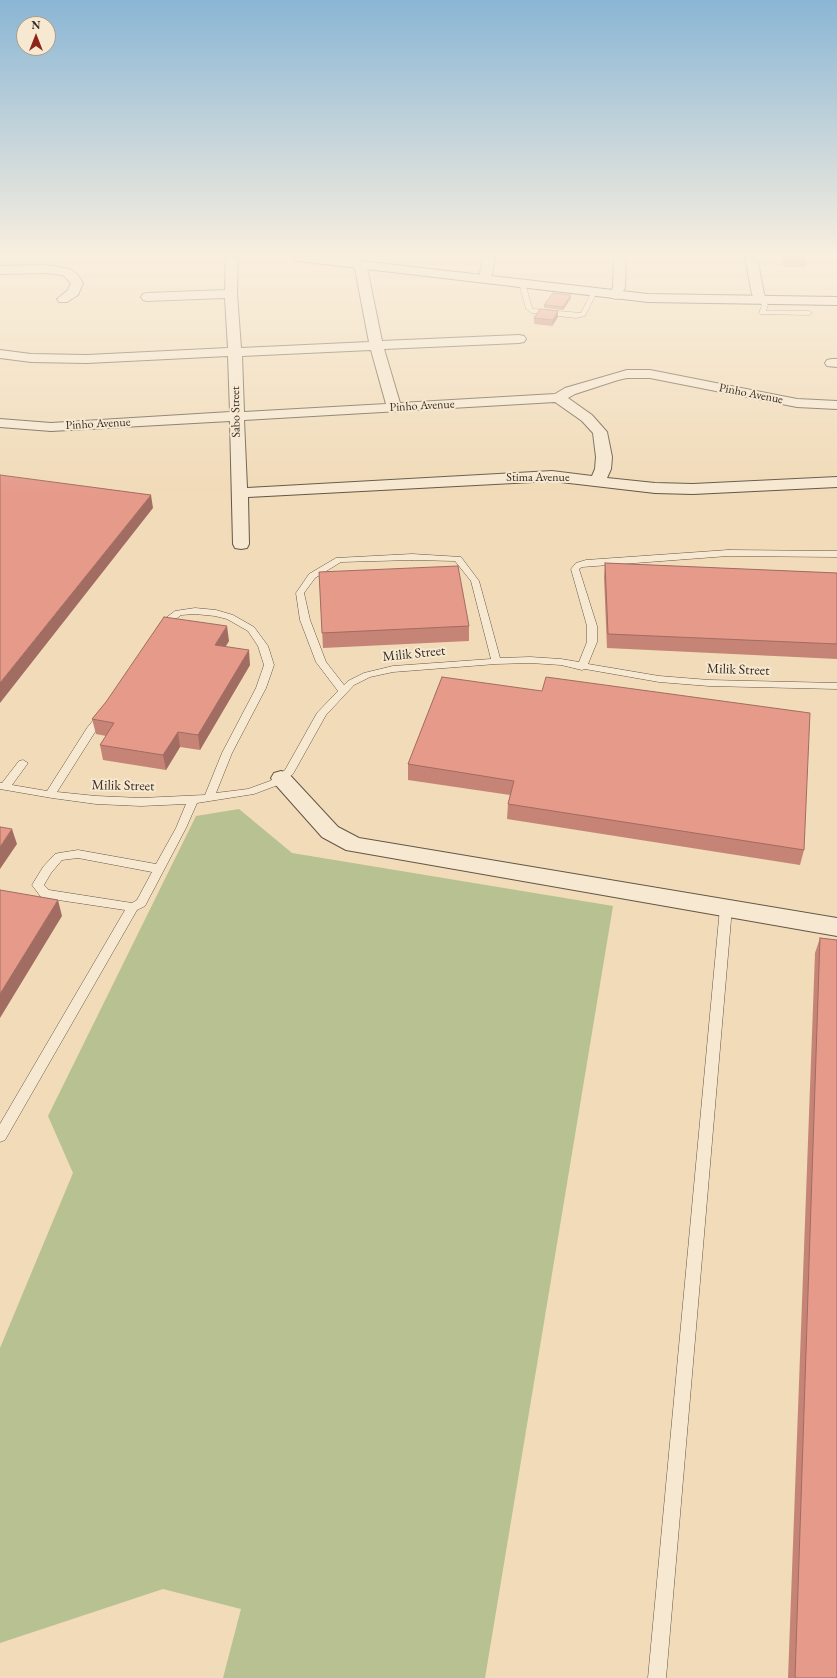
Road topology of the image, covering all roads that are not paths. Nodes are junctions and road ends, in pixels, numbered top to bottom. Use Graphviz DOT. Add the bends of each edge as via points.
graph roads {
  1 [pos="234,335"];
  2 [pos="374,335"];
  3 [pos="519,339"];
  4 [pos="376,345"];
  5 [pos="235,352"];
  6 [pos="0,354"];
  7 [pos="558,398"];
  8 [pos="837,405"];
  9 [pos="394,408"];
  10 [pos="236,416"];
  11 [pos="0,423"];
  12 [pos="598,481"];
  13 [pos="837,482"];
  14 [pos="239,493"];
  15 [pos="241,544"];
  16 [pos="837,554"];
  17 [pos="154,639"];
  18 [pos="496,661"];
  19 [pos="582,667"];
  20 [pos="837,686"];
  21 [pos="343,691"];
  22 [pos="108,708"];
  23 [pos="23,763"];
  24 [pos="281,778"];
  25 [pos="2,786"];
  26 [pos="50,794"];
  27 [pos="209,797"];
  28 [pos="193,800"];
  29 [pos="159,869"];
  30 [pos="133,907"];
  31 [pos="726,908"];
  32 [pos="837,927"];
  33 [pos="0,1136"];
  34 [pos="656,1678"];
  1 -- 5 [label="street, Sabo Street"];
  2 -- 4 [label="street"];
  3 -- 4 [label="street"];
  4 -- 5 [label="street"];
  4 -- 9 [label="street"];
  5 -- 6 [label="street" via="87,359 31,358"];
  5 -- 10 [label="street, Sabo Street"];
  7 -- 8 [label="street, Pinho Avenue" via="570,391 614,377 650,374 798,403"];
  7 -- 9 [label="street, Pinho Avenue"];
  7 -- 12 [label="street" via="587,418 600,432 604,457"];
  9 -- 10 [label="street, Pinho Avenue"];
  10 -- 11 [label="street, Pinho Avenue" via="51,427"];
  10 -- 14 [label="street, Sabo Street"];
  12 -- 13 [label="street, Stima Avenue" via="655,488 693,489"];
  12 -- 14 [label="street, Stima Avenue" via="552,476"];
  14 -- 15 [label="street, Sabo Street"];
  16 -- 19 [label="lane" via="728,553 579,565 575,569 592,626 592,642"];
  17 -- 27 [label="lane" via="166,622 178,613 195,611 230,617 250,629 263,646 269,665 261,688 227,753"];
  18 -- 19 [label="lane, Milik Street" via="561,662"];
  18 -- 21 [label="lane, Milik Street" via="393,668 367,675 351,683"];
  18 -- 21 [label="lane" via="475,581 458,559 412,557 339,560 312,576 300,593 305,620 321,662"];
  19 -- 20 [label="lane, Milik Street" via="659,679 709,683"];
  21 -- 24 [label="lane, Milik Street" via="322,713 289,772"];
  22 -- 26 [label="lane"];
  23 -- 25 [label="lane"];
  24 -- 27 [label="lane, Milik Street" via="250,792"];
  24 -- 31 [label="street" via="330,832 354,845"];
  25 -- 26 [label="lane, Milik Street"];
  26 -- 28 [label="lane, Milik Street" via="141,802"];
  27 -- 28 [label="lane, Milik Street"];
  28 -- 29 [label="lane"];
  29 -- 30 [label="lane" via="141,903"];
  29 -- 30 [label="lane" via="78,854 59,857 38,885 45,894"];
  30 -- 33 [label="lane"];
  31 -- 32 [label="street"];
  31 -- 34 [label="lane"];
}
